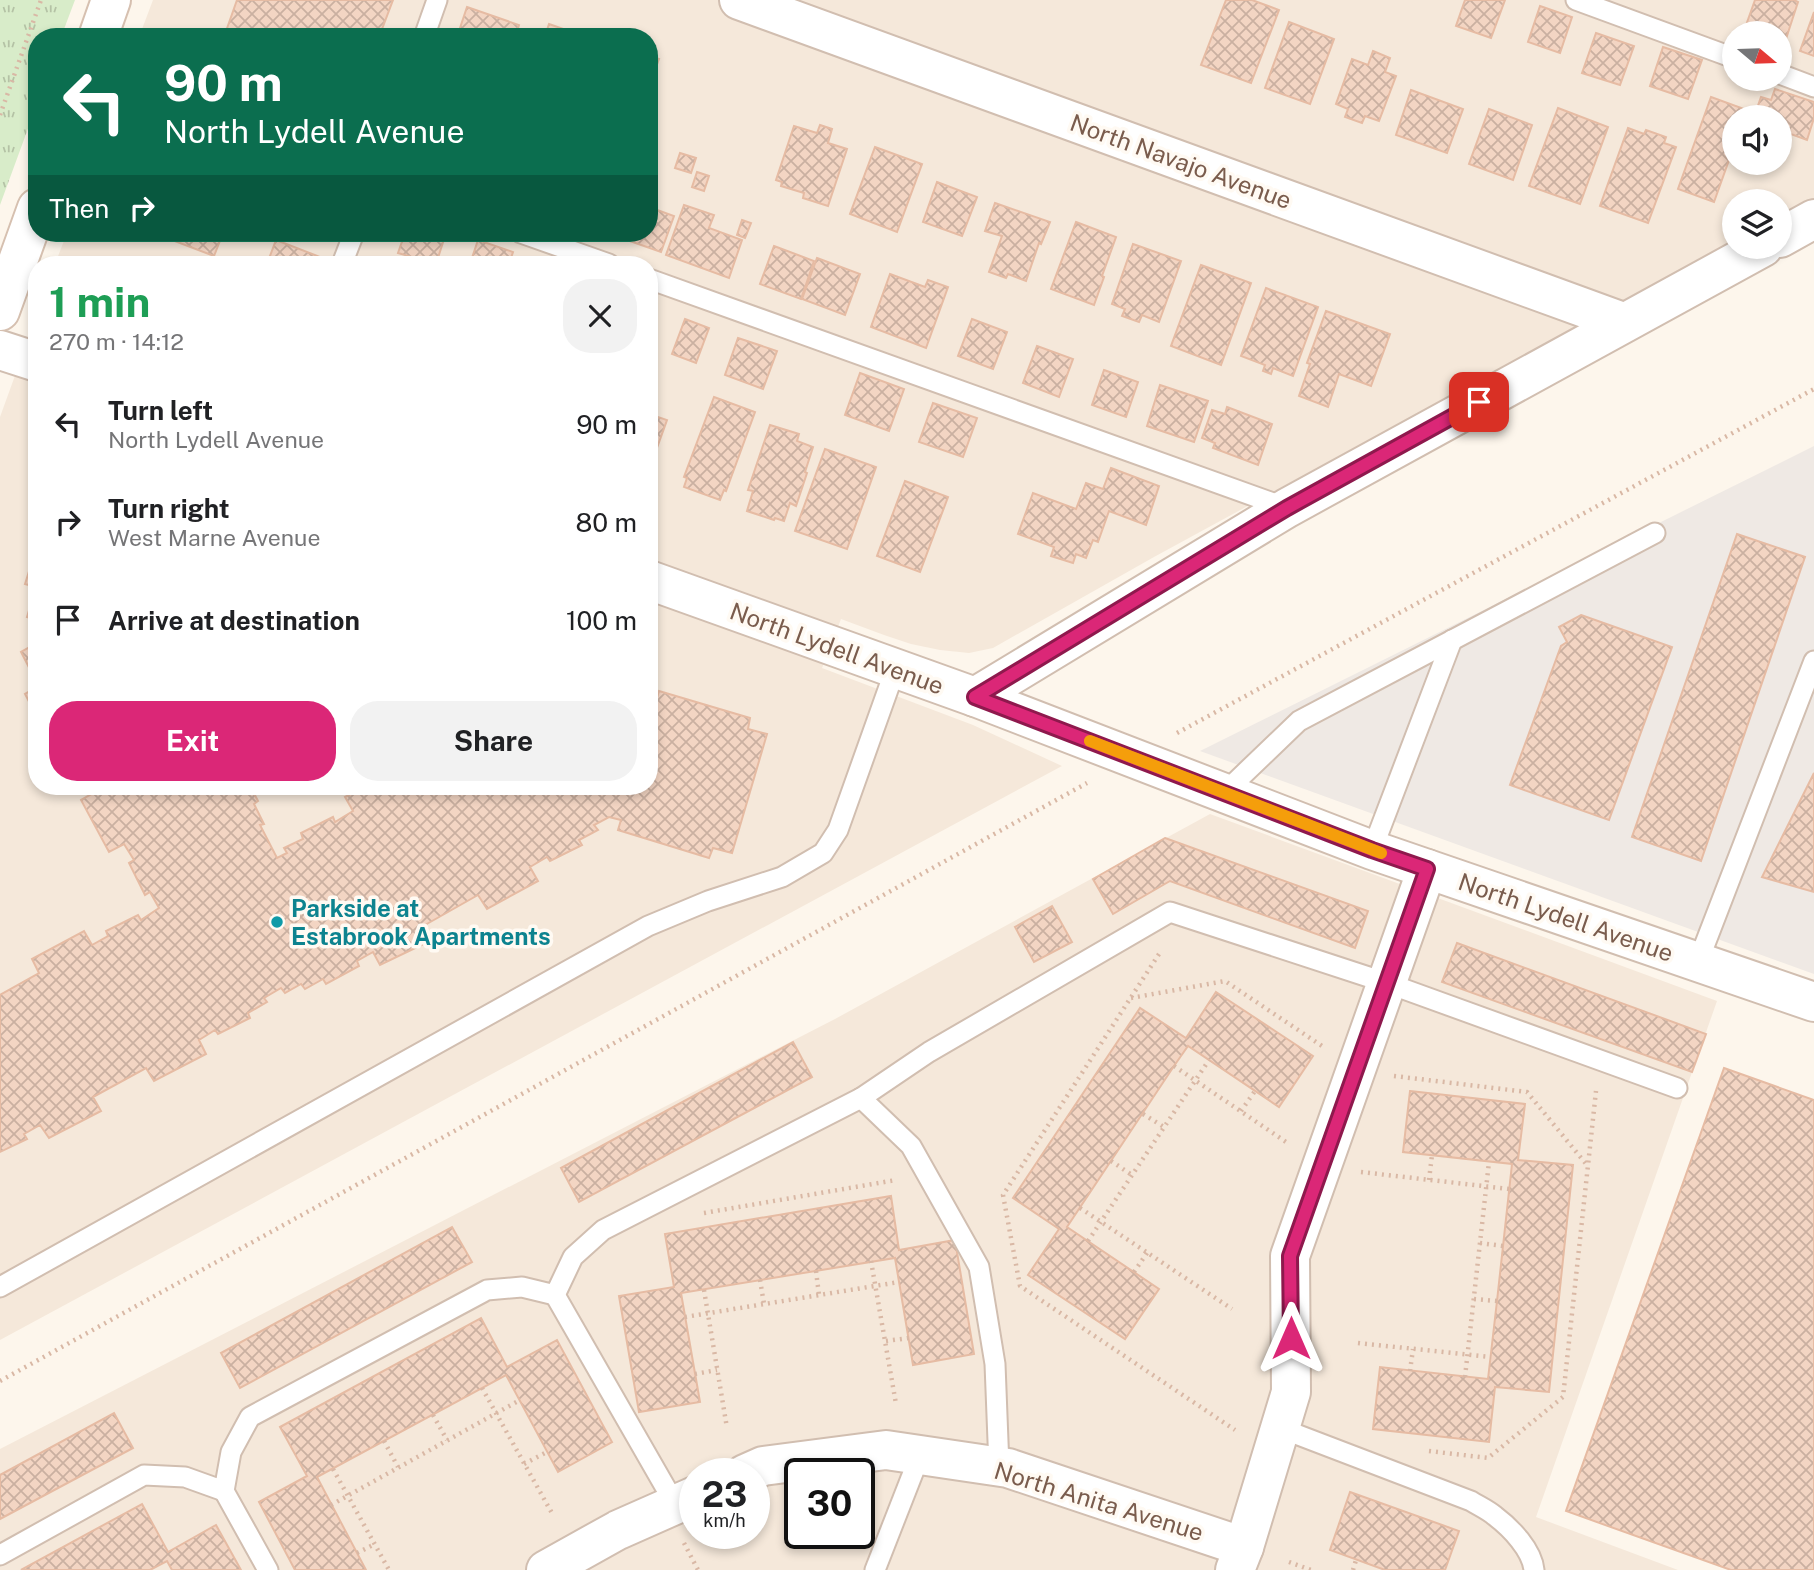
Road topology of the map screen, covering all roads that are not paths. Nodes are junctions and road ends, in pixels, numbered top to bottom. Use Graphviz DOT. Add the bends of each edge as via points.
graph roads {
  1 [pos="111,0"];
  2 [pos="437,0"];
  3 [pos="739,0"];
  4 [pos="1576,0"];
  5 [pos="101,28"];
  6 [pos="427,28"];
  7 [pos="1722,54"];
  8 [pos="1792,79"];
  9 [pos="1814,87"];
  10 [pos="1814,219"];
  11 [pos="1792,231"];
  12 [pos="28,233"];
  13 [pos="547,242"];
  14 [pos="586,256"];
  15 [pos="1741,259"];
  16 [pos="658,282"];
  17 [pos="0,310"];
  18 [pos="1623,323"];
  19 [pos="0,350"];
  20 [pos="28,359"];
  21 [pos="1287,508"];
  22 [pos="1655,533"];
  23 [pos="658,583"];
  24 [pos="1452,640"];
  25 [pos="1814,661"];
  26 [pos="895,670"];
  27 [pos="975,697"];
  28 [pos="1225,792"];
  29 [pos="1372,850"];
  30 [pos="1427,869"];
  31 [pos="1698,962"];
  32 [pos="1387,983"];
  33 [pos="1814,1002"];
  34 [pos="1677,1088"];
  35 [pos="860,1098"];
  36 [pos="0,1287"];
  37 [pos="555,1295"];
  38 [pos="1280,1428"];
  39 [pos="920,1455"];
  40 [pos="770,1465"];
  41 [pos="999,1467"];
  42 [pos="224,1491"];
  43 [pos="679,1491"];
  44 [pos="679,1503"];
  45 [pos="0,1555"];
  46 [pos="1240,1559"];
  47 [pos="268,1570"];
  48 [pos="545,1570"];
  49 [pos="875,1570"];
  50 [pos="1534,1570"];
  1 -- 5 [label="street"];
  2 -- 6 [label="lane"];
  3 -- 18 [label="street, North Navajo Avenue"];
  4 -- 7 [label="lane"];
  8 -- 9 [label="lane"];
  10 -- 11 [label="street"];
  12 -- 17 [label="street"];
  13 -- 14 [label="lane"];
  15 -- 18 [label="street"];
  16 -- 21 [label="lane"];
  18 -- 21 [label="street"];
  19 -- 20 [label="street"];
  21 -- 27 [label="street"];
  22 -- 24 [label="lane"];
  23 -- 26 [label="street, North Lydell Avenue"];
  24 -- 28 [label="lane" via="1299,722"];
  24 -- 29 [label="lane"];
  25 -- 31 [label="lane"];
  26 -- 27 [label="street, North Lydell Avenue"];
  26 -- 36 [label="lane" via="838,830 823,853 782,877 648,926"];
  27 -- 28 [label="street, North Lydell Avenue"];
  28 -- 29 [label="street, North Lydell Avenue"];
  29 -- 30 [label="street, North Lydell Avenue"];
  30 -- 31 [label="street, North Lydell Avenue"];
  30 -- 32 [label="street"];
  31 -- 33 [label="street, North Lydell Avenue"];
  32 -- 34 [label="lane"];
  32 -- 35 [label="lane" via="1170,912 929,1052"];
  32 -- 38 [label="street" via="1290,1256 1291,1392"];
  35 -- 37 [label="lane" via="603,1230 573,1257"];
  35 -- 41 [label="lane" via="911,1146 979,1267 995,1364"];
  37 -- 42 [label="lane" via="522,1287 487,1290 250,1417 231,1452"];
  37 -- 43 [label="lane"];
  38 -- 46 [label="street"];
  38 -- 50 [label="lane" via="1495,1515 1517,1537"];
  39 -- 40 [label="street, North Anita Avenue" via="886,1450"];
  39 -- 41 [label="street, North Anita Avenue"];
  39 -- 49 [label="lane"];
  41 -- 46 [label="street, North Anita Avenue"];
  42 -- 45 [label="lane" via="185,1477 144,1475"];
  42 -- 47 [label="lane"];
  44 -- 48 [label="street"];
}
